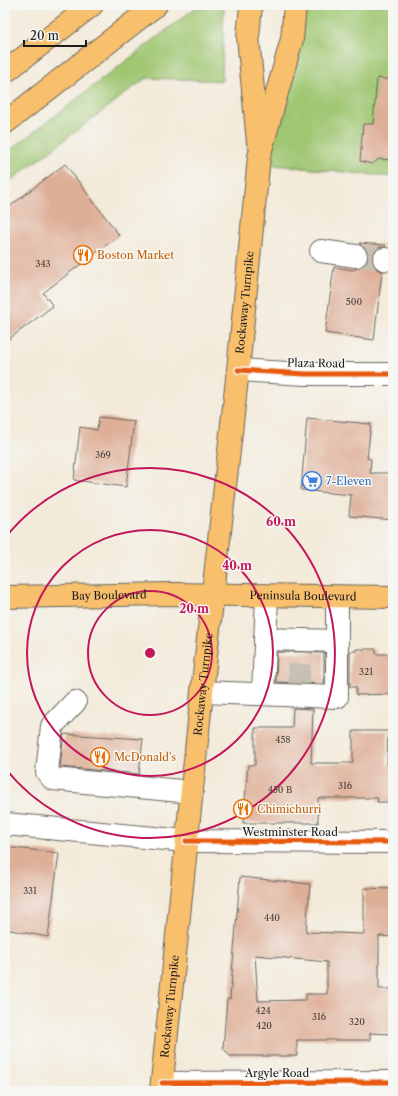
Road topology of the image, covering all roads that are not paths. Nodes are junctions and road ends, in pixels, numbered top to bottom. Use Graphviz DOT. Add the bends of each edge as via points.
graph roads {
  1 [pos="92,5"];
  2 [pos="156,5"];
  3 [pos="251,5"];
  4 [pos="295,5"];
  5 [pos="5,72"];
  6 [pos="5,123"];
  7 [pos="259,157"];
  8 [pos="321,251"];
  9 [pos="356,256"];
  10 [pos="238,370"];
  11 [pos="393,374"];
  12 [pos="214,595"];
  13 [pos="267,596"];
  14 [pos="338,596"];
  15 [pos="5,597"];
  16 [pos="393,597"];
  17 [pos="265,639"];
  18 [pos="337,641"];
  19 [pos="202,692"];
  20 [pos="263,694"];
  21 [pos="74,702"];
  22 [pos="192,792"];
  23 [pos="5,824"];
  24 [pos="186,841"];
  25 [pos="393,842"];
  26 [pos="393,1082"];
  27 [pos="161,1087"];
  28 [pos="235,1087"];
  1 -- 5 [label="main road"];
  2 -- 6 [label="main road"];
  3 -- 7 [label="main road, Rockaway Turnpike" via="248,37"];
  4 -- 7 [label="main road, Rockaway Turnpike" via="292,39"];
  7 -- 10 [label="main road, Rockaway Turnpike"];
  8 -- 9 [label="street"];
  10 -- 11 [label="street, Plaza Road" via="306,374"];
  10 -- 12 [label="main road, Rockaway Turnpike"];
  12 -- 13 [label="main road, Peninsula Boulevard"];
  12 -- 15 [label="main road, Bay Boulevard"];
  12 -- 19 [label="main road, Rockaway Turnpike"];
  13 -- 14 [label="main road, Peninsula Boulevard"];
  13 -- 17 [label="street"];
  14 -- 16 [label="main road, Peninsula Boulevard"];
  14 -- 18 [label="street"];
  17 -- 18 [label="street" via="300,645"];
  17 -- 20 [label="street"];
  18 -- 20 [label="street" via="337,697 299,691"];
  19 -- 20 [label="street"];
  19 -- 22 [label="main road, Rockaway Turnpike"];
  21 -- 22 [label="street" via="52,726 47,772 53,779"];
  22 -- 24 [label="main road, Rockaway Turnpike"];
  23 -- 24 [label="street, Westminster Road"];
  24 -- 25 [label="street, Westminster Road"];
  24 -- 27 [label="main road, Rockaway Turnpike"];
  26 -- 28 [label="street, Argyle Road"];
  27 -- 28 [label="street, Argyle Road"];
}
